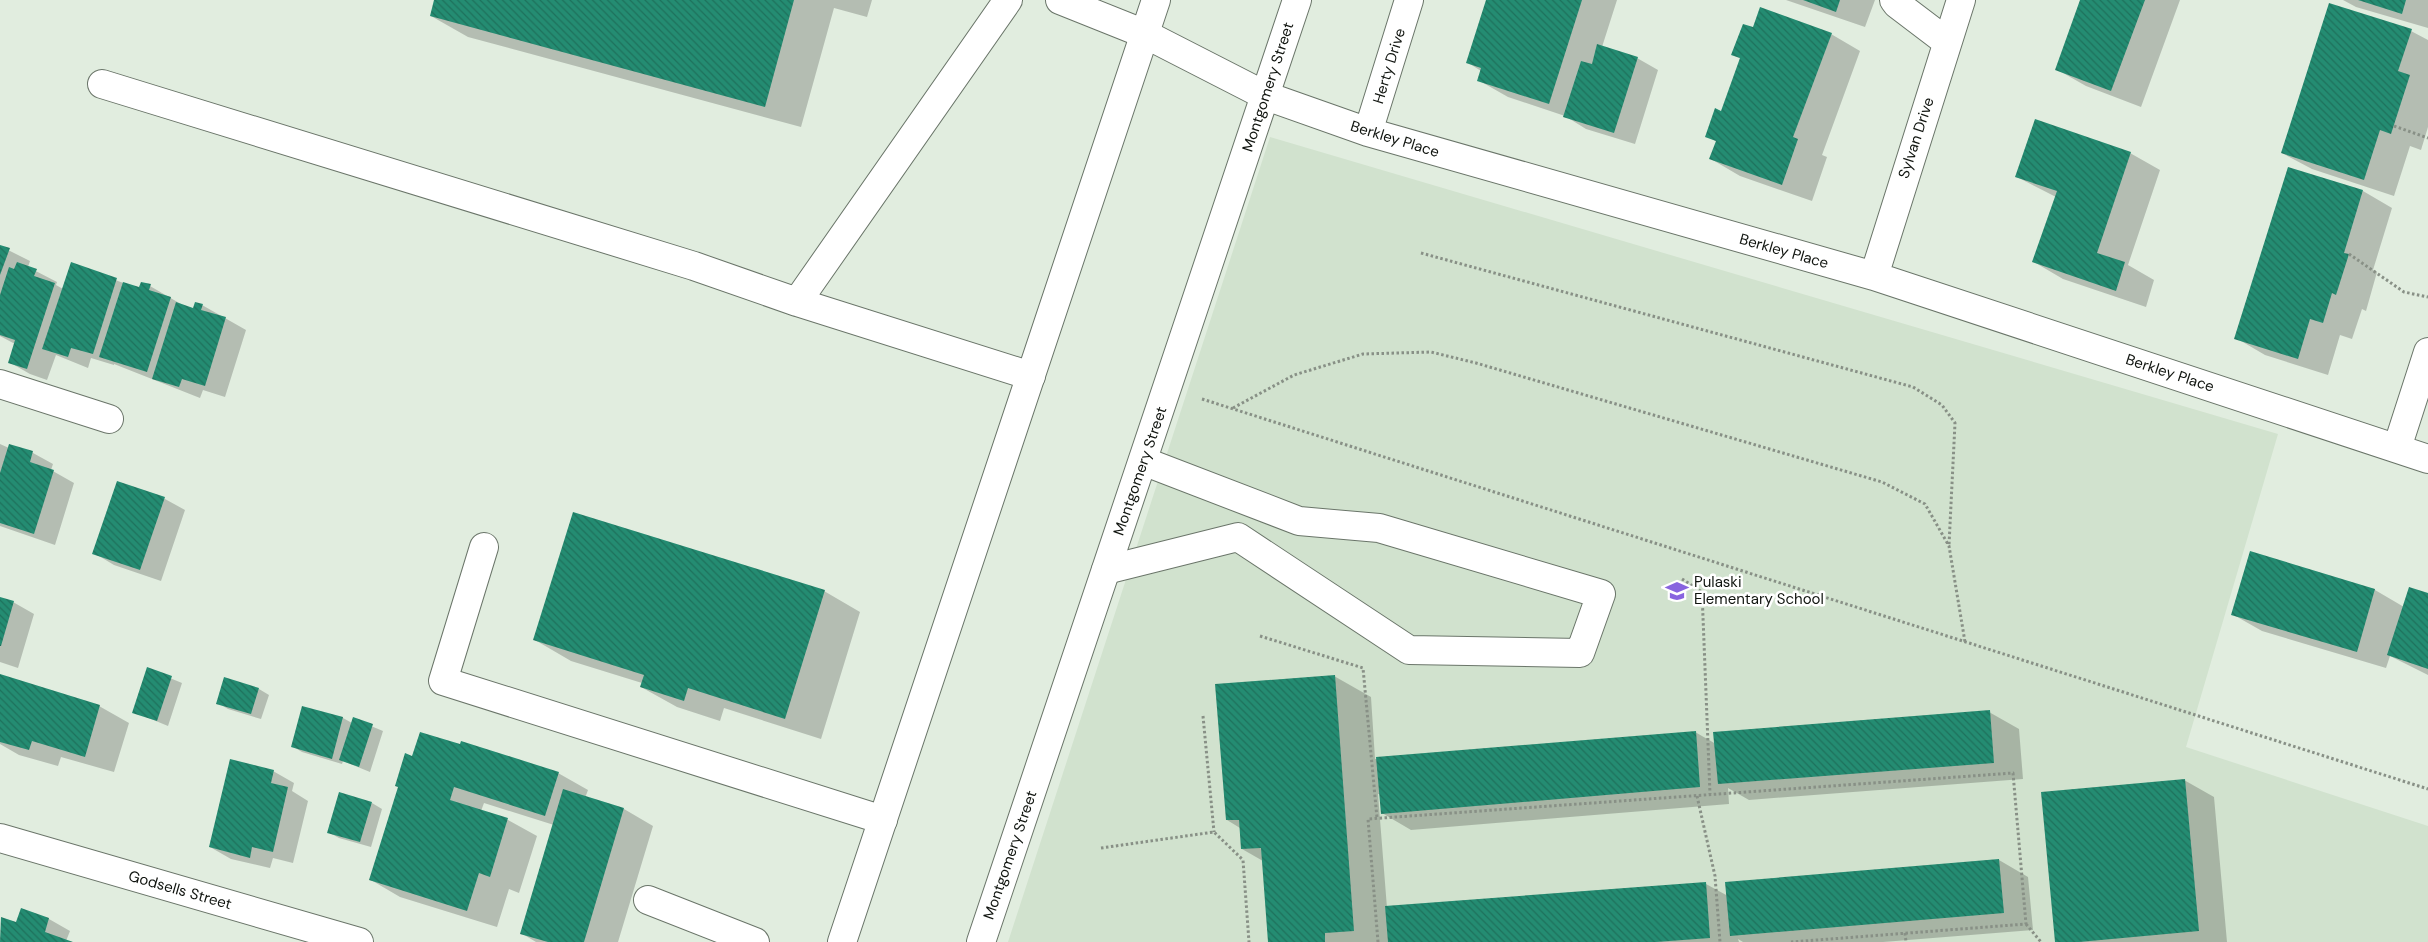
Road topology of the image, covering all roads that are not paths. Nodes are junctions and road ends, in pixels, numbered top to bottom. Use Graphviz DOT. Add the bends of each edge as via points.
graph roads {
  1 [pos="1008,0"];
  2 [pos="1060,0"];
  3 [pos="1156,0"];
  4 [pos="1297,0"];
  5 [pos="1410,0"];
  6 [pos="1894,0"];
  7 [pos="1961,0"];
  8 [pos="1145,34"];
  9 [pos="1948,42"];
  10 [pos="102,84"];
  11 [pos="1266,96"];
  12 [pos="1368,132"];
  13 [pos="1874,276"];
  14 [pos="797,302"];
  15 [pos="2428,352"];
  16 [pos="1031,376"];
  17 [pos="0,384"];
  18 [pos="109,419"];
  19 [pos="2396,448"];
  20 [pos="2428,459"];
  21 [pos="1143,461"];
  22 [pos="1252,503"];
  23 [pos="1238,537"];
  24 [pos="484,547"];
  25 [pos="1106,570"];
  26 [pos="883,820"];
  27 [pos="0,838"];
  28 [pos="648,900"];
  29 [pos="359,942"];
  30 [pos="755,942"];
  31 [pos="842,942"];
  32 [pos="981,942"];
  1 -- 14 [label="street"];
  2 -- 8 [label="street, Berkley Place"];
  3 -- 8 [label="street"];
  4 -- 11 [label="street, Montgomery Street"];
  5 -- 12 [label="street, Herty Drive"];
  6 -- 9 [label="street"];
  7 -- 9 [label="street, Sylvan Drive"];
  8 -- 11 [label="street, Berkley Place"];
  8 -- 16 [label="street"];
  9 -- 13 [label="street, Sylvan Drive"];
  10 -- 14 [label="street" via="694,266"];
  11 -- 12 [label="street, Berkley Place"];
  11 -- 21 [label="street, Montgomery Street"];
  12 -- 13 [label="street, Berkley Place"];
  13 -- 19 [label="street, Berkley Place"];
  14 -- 16 [label="street"];
  15 -- 19 [label="street"];
  16 -- 26 [label="street"];
  17 -- 18 [label="street"];
  19 -- 20 [label="street, Berkley Place"];
  21 -- 22 [label="street"];
  21 -- 25 [label="street, Montgomery Street"];
  22 -- 23 [label="street"];
  22 -- 23 [label="street" via="1299,521 1379,528 1602,594 1580,653 1409,650"];
  23 -- 25 [label="street"];
  24 -- 26 [label="street" via="444,681"];
  25 -- 32 [label="street, Montgomery Street"];
  26 -- 31 [label="street"];
  27 -- 29 [label="street, Godsells Street"];
  28 -- 30 [label="street"];
}
